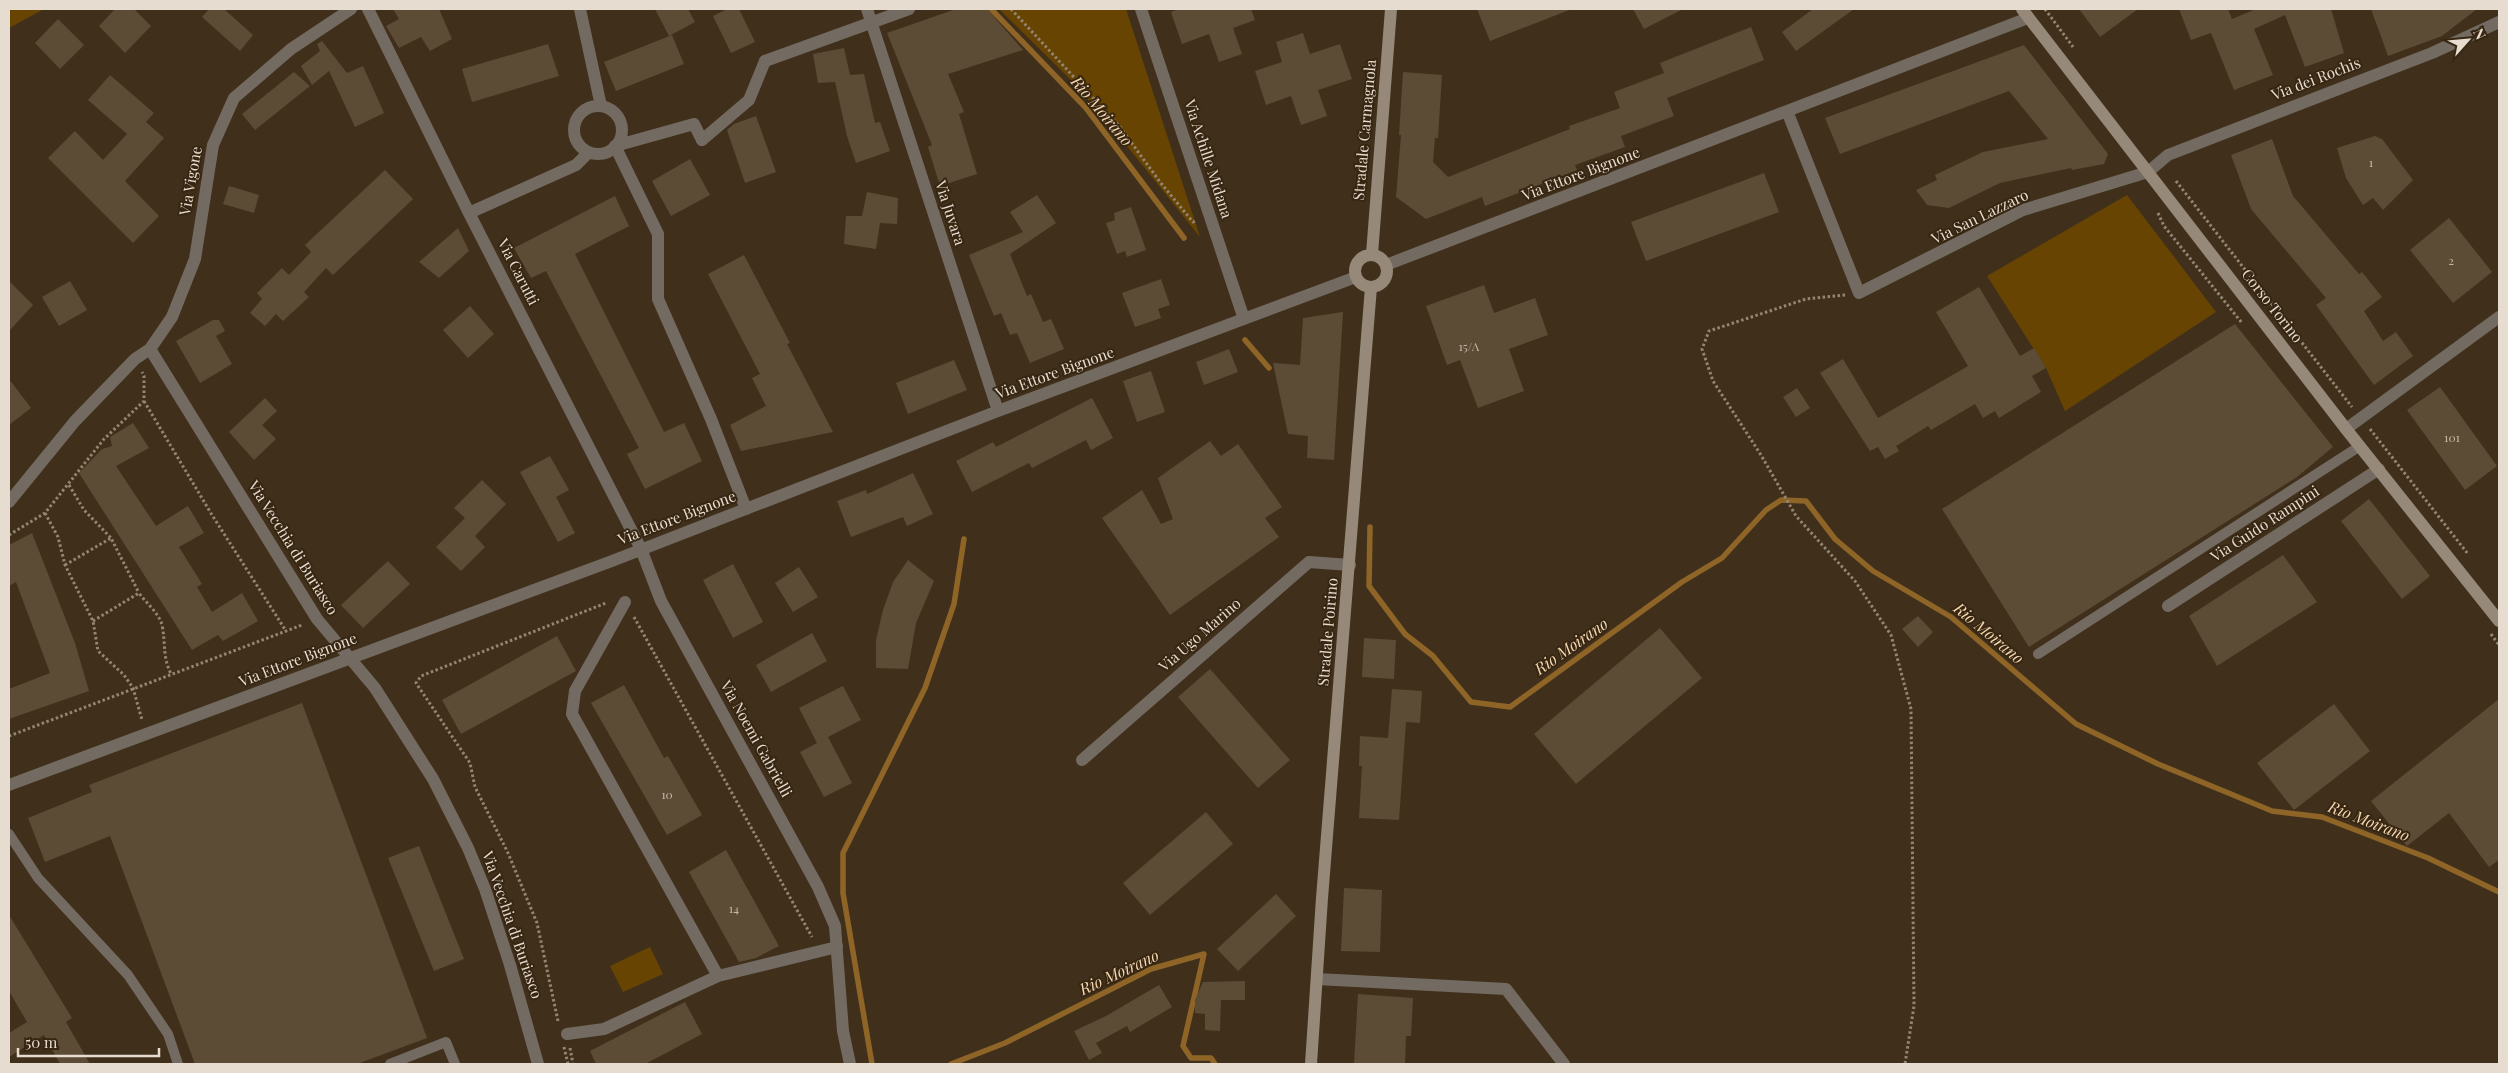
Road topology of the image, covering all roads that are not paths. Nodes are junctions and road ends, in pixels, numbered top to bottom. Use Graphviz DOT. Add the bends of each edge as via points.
graph roads {
  1 [pos="351,9"];
  2 [pos="368,9"];
  3 [pos="580,9"];
  4 [pos="867,9"];
  5 [pos="909,9"];
  6 [pos="1141,9"];
  7 [pos="1391,9"];
  8 [pos="2025,13"];
  9 [pos="2499,22"];
  10 [pos="871,24"];
  11 [pos="601,106"];
  12 [pos="1787,111"];
  13 [pos="615,146"];
  14 [pos="589,152"];
  15 [pos="2148,172"];
  16 [pos="469,213"];
  17 [pos="1372,254"];
  18 [pos="1386,265"];
  19 [pos="1356,276"];
  20 [pos="1371,287"];
  21 [pos="2499,316"];
  22 [pos="1244,319"];
  23 [pos="150,349"];
  24 [pos="998,411"];
  25 [pos="2346,429"];
  26 [pos="2360,446"];
  27 [pos="2379,469"];
  28 [pos="9,502"];
  29 [pos="746,509"];
  30 [pos="641,549"];
  31 [pos="1350,565"];
  32 [pos="625,602"];
  33 [pos="2168,606"];
  34 [pos="2499,621"];
  35 [pos="2038,654"];
  36 [pos="349,658"];
  37 [pos="1082,760"];
  38 [pos="9,785"];
  39 [pos="9,834"];
  40 [pos="837,946"];
  41 [pos="718,976"];
  42 [pos="1317,979"];
  43 [pos="567,1034"];
  44 [pos="178,1064"];
  45 [pos="390,1064"];
  46 [pos="454,1064"];
  47 [pos="538,1064"];
  48 [pos="850,1064"];
  49 [pos="1311,1064"];
  50 [pos="1564,1064"];
  1 -- 23 [label="street, Via Vigone" via="291,49 234,98 213,145 195,258 172,317"];
  2 -- 16 [label="street, Via Carutti"];
  3 -- 11 [label="street"];
  4 -- 10 [label="street, Via Juvara"];
  5 -- 10 [label="street"];
  6 -- 22 [label="street, Via Achille Midana"];
  7 -- 17 [label="main road, Stradale Carmagnola"];
  8 -- 12 [label="street, Via Ettore Bignone"];
  8 -- 15 [label="main road, Corso Torino"];
  9 -- 15 [label="street, Via dei Rochis" via="2432,53 2168,155"];
  10 -- 13 [label="street" via="765,61 749,100 702,140 694,124"];
  10 -- 24 [label="street, Via Juvara"];
  11 -- 13 [label="street" via="614,113 621,126"];
  11 -- 14 [label="street" via="586,109 576,120 574,135 582,148"];
  12 -- 15 [label="street, Via San Lazzaro" via="1859,293 2023,210"];
  12 -- 18 [label="street, Via Ettore Bignone"];
  13 -- 14 [label="street" via="603,153"];
  13 -- 29 [label="street" via="658,234 658,299 711,419"];
  14 -- 16 [label="street" via="576,165"];
  15 -- 25 [label="main road, Corso Torino"];
  16 -- 30 [label="street, Via Carutti"];
  17 -- 18 [label="main road"];
  17 -- 19 [label="main road" via="1358,261"];
  18 -- 20 [label="main road" via="1384,280"];
  19 -- 20 [label="main road" via="1362,284"];
  19 -- 22 [label="street, Via Ettore Bignone"];
  20 -- 31 [label="main road, Stradale Poirino"];
  21 -- 25 [label="street"];
  22 -- 24 [label="street, Via Ettore Bignone"];
  23 -- 28 [label="street" via="135,359 75,421"];
  23 -- 36 [label="street, Via Vecchia di Buriasco" via="317,619"];
  24 -- 29 [label="street, Via Ettore Bignone"];
  25 -- 26 [label="main road, Corso Torino"];
  26 -- 27 [label="main road, Corso Torino"];
  26 -- 35 [label="lane"];
  27 -- 33 [label="street, Via Guido Rampini"];
  27 -- 34 [label="main road, Corso Torino"];
  29 -- 30 [label="street, Via Ettore Bignone"];
  30 -- 36 [label="street, Via Ettore Bignone"];
  30 -- 40 [label="street, Via Noemi Gabrielli" via="661,601 818,887 835,926"];
  31 -- 37 [label="street, Via Ugo Marino" via="1309,562"];
  31 -- 42 [label="main road, Stradale Poirino"];
  32 -- 41 [label="street" via="575,691 572,714"];
  36 -- 38 [label="street, Via Ettore Bignone"];
  36 -- 47 [label="street, Via Vecchia di Buriasco" via="374,688 433,779 468,848 510,965"];
  39 -- 44 [label="lane" via="38,878 128,975 168,1034"];
  40 -- 41 [label="street"];
  40 -- 48 [label="street, Via Noemi Gabrielli" via="842,1031"];
  41 -- 43 [label="street" via="604,1029"];
  42 -- 49 [label="main road, Stradale Poirino"];
  42 -- 50 [label="street" via="1506,989"];
  45 -- 46 [label="lane" via="446,1042"];
}
